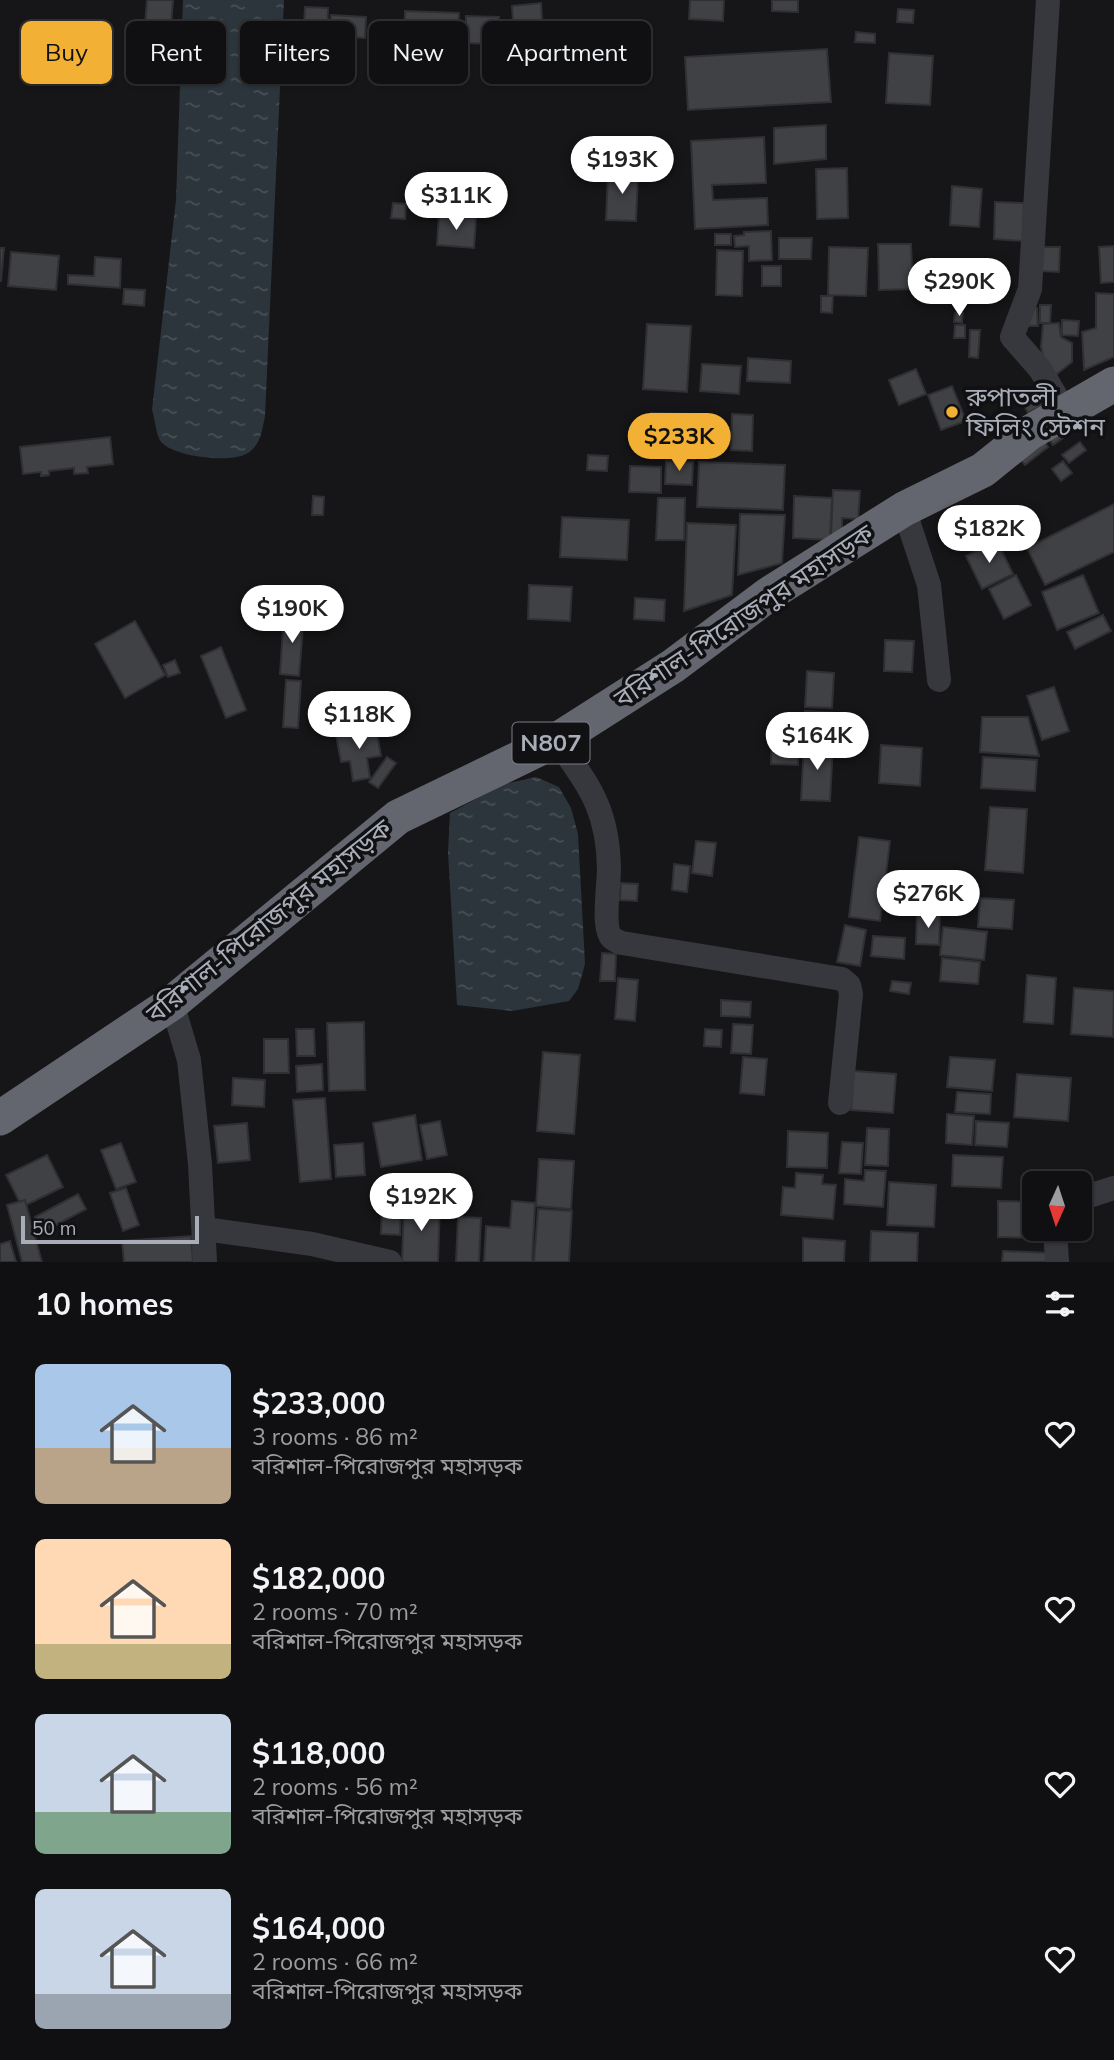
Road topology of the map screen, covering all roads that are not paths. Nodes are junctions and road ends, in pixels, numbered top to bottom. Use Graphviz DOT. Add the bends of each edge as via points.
graph roads {
  1 [pos="1048,0"];
  2 [pos="1114,384"];
  3 [pos="1066,413"];
  4 [pos="904,509"];
  5 [pos="939,680"];
  6 [pos="557,740"];
  7 [pos="172,1003"];
  8 [pos="840,1103"];
  9 [pos="0,1118"];
  10 [pos="1114,1188"];
  11 [pos="1092,1195"];
  12 [pos="204,1229"];
  13 [pos="1056,1241"];
  14 [pos="205,1262"];
  15 [pos="390,1262"];
  16 [pos="1057,1262"];
  1 -- 3 [label="street" via="1030,289 1012,337 1040,369"];
  2 -- 3 [label="highway, বরিশাল-পিরোজপুর মহাসড়ক / N807"];
  3 -- 4 [label="highway, বরিশাল-পিরোজপুর মহাসড়ক / N807" via="1029,433 983,470"];
  4 -- 5 [label="street" via="929,585"];
  4 -- 6 [label="highway, বরিশাল-পিরোজপুর মহাসড়ক / N807" via="769,594 673,666"];
  6 -- 7 [label="highway, বরিশাল-পিরোজপুর মহাসড়ক / N807" via="398,817"];
  6 -- 8 [label="street" via="594,794 605,826 607,929 612,939 842,979 849,985"];
  7 -- 9 [label="highway, বরিশাল-পিরোজপুর মহাসড়ক / N807"];
  7 -- 12 [label="street" via="189,1059"];
  10 -- 11 [label="street"];
  12 -- 14 [label="street"];
  12 -- 15 [label="street" via="312,1244"];
  13 -- 16 [label="street"];
}
